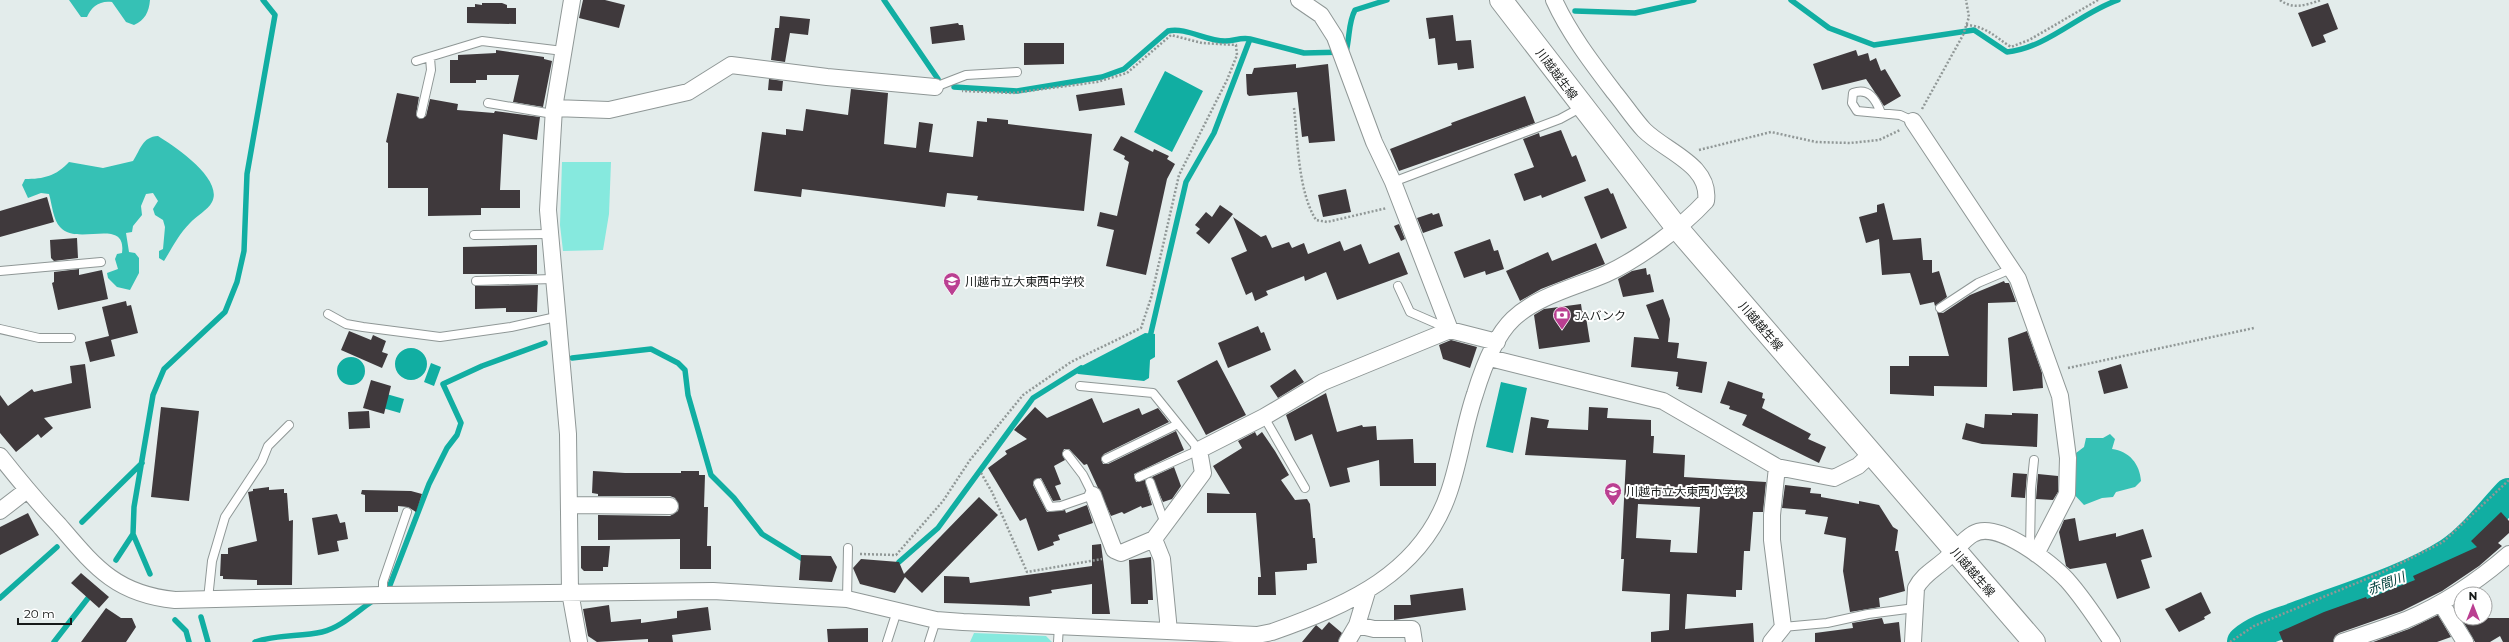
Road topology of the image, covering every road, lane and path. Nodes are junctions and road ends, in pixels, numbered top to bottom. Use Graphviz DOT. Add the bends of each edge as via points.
graph roads {
  1 [pos="572,0"];
  2 [pos="1299,0"];
  3 [pos="1501,0"];
  4 [pos="1554,0"];
  5 [pos="1966,0"];
  6 [pos="2098,0"];
  7 [pos="2280,0"];
  8 [pos="2321,0"];
  9 [pos="1966,25"];
  10 [pos="563,51"];
  11 [pos="430,58"];
  12 [pos="416,61"];
  13 [pos="1017,72"];
  14 [pos="935,87"];
  15 [pos="488,103"];
  16 [pos="1582,107"];
  17 [pos="1294,108"];
  18 [pos="554,111"];
  19 [pos="1881,113"];
  20 [pos="421,114"];
  21 [pos="1913,121"];
  22 [pos="1680,157"];
  23 [pos="1393,182"];
  24 [pos="1401,205"];
  25 [pos="1677,228"];
  26 [pos="549,234"];
  27 [pos="474,235"];
  28 [pos="102,262"];
  29 [pos="2011,269"];
  30 [pos="0,271"];
  31 [pos="553,279"];
  32 [pos="476,280"];
  33 [pos="1398,286"];
  34 [pos="1940,308"];
  35 [pos="328,314"];
  36 [pos="556,317"];
  37 [pos="2254,328"];
  38 [pos="0,329"];
  39 [pos="1450,330"];
  40 [pos="71,338"];
  41 [pos="1497,342"];
  42 [pos="1490,358"];
  43 [pos="2052,371"];
  44 [pos="1080,386"];
  45 [pos="1264,417"];
  46 [pos="1178,424"];
  47 [pos="289,425"];
  48 [pos="1199,450"];
  49 [pos="1067,454"];
  50 [pos="1871,454"];
  51 [pos="0,456"];
  52 [pos="1106,459"];
  53 [pos="2034,460"];
  54 [pos="1777,467"];
  55 [pos="981,473"];
  56 [pos="1139,477"];
  57 [pos="2509,480"];
  58 [pos="1150,482"];
  59 [pos="1038,483"];
  60 [pos="1305,488"];
  61 [pos="27,490"];
  62 [pos="1093,495"];
  63 [pos="570,505"];
  64 [pos="670,506"];
  65 [pos="0,511"];
  66 [pos="407,512"];
  67 [pos="1165,524"];
  68 [pos="1154,539"];
  69 [pos="848,551"];
  70 [pos="1954,551"];
  71 [pos="1116,552"];
  72 [pos="2033,552"];
  73 [pos="2509,554"];
  74 [pos="570,592"];
  75 [pos="1367,592"];
  76 [pos="383,595"];
  77 [pos="208,599"];
  78 [pos="847,599"];
  79 [pos="2441,603"];
  80 [pos="1915,608"];
  81 [pos="897,611"];
  82 [pos="936,620"];
  83 [pos="1357,625"];
  84 [pos="1059,626"];
  85 [pos="1783,627"];
  86 [pos="1169,631"];
  87 [pos="1146,636"];
  88 [pos="579,642"];
  89 [pos="887,642"];
  90 [pos="929,642"];
  91 [pos="1058,642"];
  92 [pos="1348,642"];
  93 [pos="1414,642"];
  94 [pos="1771,642"];
  95 [pos="1913,642"];
  96 [pos="2034,642"];
  97 [pos="2112,642"];
  98 [pos="2230,642"];
  99 [pos="2342,642"];
  100 [pos="2465,642"];
  1 -- 10 [label="street"];
  2 -- 23 [label="street" via="1321,15 1335,37 1374,142"];
  3 -- 16 [label="main road, 川越越生線"];
  4 -- 22 [label="street" via="1572,34 1644,130"];
  5 -- 9 [label="path" via="1969,17"];
  6 -- 9 [label="path" via="2029,40 2011,47 1987,30"];
  7 -- 8 [label="path" via="2287,5 2297,6"];
  9 -- 21 [label="path" via="1963,35"];
  10 -- 11 [label="lane" via="482,41"];
  10 -- 18 [label="street"];
  11 -- 12 [label="lane"];
  11 -- 20 [label="lane" via="432,70"];
  13 -- 14 [label="lane" via="966,75"];
  14 -- 18 [label="street" via="731,65 688,92 608,110"];
  14 -- 69 [label="path" via="944,90 1013,94 1097,82 1127,73 1171,35 1202,43 1236,45 1236,55 1227,80 1179,175 1151,298 1141,328 1071,362 1023,395 970,460 942,501 896,555"];
  15 -- 18 [label="lane"];
  16 -- 23 [label="lane" via="1560,119"];
  16 -- 25 [label="main road, 川越越生線"];
  17 -- 24 [label="path" via="1305,194 1316,220 1327,222 1344,219"];
  18 -- 26 [label="street"];
  19 -- 21 [label="lane" via="1900,115"];
  21 -- 22 [label="path" via="1889,136 1868,143 1816,142 1771,132"];
  21 -- 29 [label="street"];
  22 -- 25 [label="street" via="1703,178 1708,192 1706,201"];
  23 -- 24 [label="street"];
  24 -- 39 [label="street"];
  25 -- 41 [label="street" via="1626,263 1524,311 1512,320"];
  25 -- 50 [label="main road, 川越越生線"];
  26 -- 27 [label="lane"];
  26 -- 31 [label="street"];
  28 -- 30 [label="lane"];
  29 -- 34 [label="lane" via="1978,283"];
  29 -- 43 [label="street" via="2018,279"];
  31 -- 32 [label="lane"];
  31 -- 36 [label="street"];
  33 -- 39 [label="lane" via="1410,312"];
  35 -- 36 [label="lane" via="346,324 440,336 511,327"];
  36 -- 63 [label="street" via="568,434"];
  37 -- 43 [label="path"];
  38 -- 40 [label="lane" via="39,338"];
  39 -- 41 [label="street"];
  39 -- 45 [label="street" via="1323,382"];
  41 -- 42 [label="street"];
  42 -- 54 [label="street" via="1663,401"];
  42 -- 75 [label="street" via="1469,412 1450,491 1442,511 1424,540 1403,565"];
  43 -- 72 [label="street" via="2064,420 2068,458 2067,494"];
  44 -- 46 [label="lane" via="1153,393"];
  45 -- 48 [label="street"];
  45 -- 60 [label="lane"];
  46 -- 48 [label="lane"];
  46 -- 52 [label="lane"];
  47 -- 77 [label="lane" via="268,446 262,461 225,518 212,561"];
  48 -- 56 [label="lane"];
  48 -- 67 [label="street" via="1203,473"];
  49 -- 62 [label="lane" via="1083,475"];
  50 -- 54 [label="street" via="1858,466 1834,478"];
  50 -- 70 [label="main road, 川越越生線"];
  51 -- 61 [label="street"];
  53 -- 72 [label="lane" via="2031,489"];
  54 -- 85 [label="street" via="1772,540"];
  55 -- 71 [label="path" via="1027,572 1110,558"];
  57 -- 98 [label="path" via="2443,542 2383,572 2254,626"];
  58 -- 67 [label="lane"];
  59 -- 62 [label="lane" via="1050,507"];
  61 -- 65 [label="street"];
  61 -- 77 [label="street" via="96,567 117,582 156,598"];
  62 -- 71 [label="street"];
  63 -- 64 [label="street"];
  63 -- 74 [label="street"];
  66 -- 76 [label="lane" via="383,582"];
  67 -- 68 [label="street"];
  68 -- 71 [label="street" via="1121,553"];
  68 -- 86 [label="street" via="1163,565"];
  69 -- 78 [label="lane"];
  70 -- 72 [label="street" via="1973,533 1994,531"];
  70 -- 80 [label="street" via="1919,581"];
  70 -- 96 [label="main road, 川越越生線"];
  72 -- 97 [label="street" via="2067,580"];
  73 -- 79 [label="street" via="2467,587"];
  74 -- 76 [label="street"];
  74 -- 78 [label="street" via="713,591"];
  74 -- 88 [label="street"];
  75 -- 83 [label="street"];
  75 -- 86 [label="street" via="1272,632 1257,635"];
  76 -- 77 [label="street"];
  78 -- 81 [label="street"];
  79 -- 99 [label="street" via="2406,620"];
  79 -- 100 [label="street"];
  80 -- 85 [label="lane" via="1827,623"];
  80 -- 95 [label="street"];
  81 -- 82 [label="street"];
  81 -- 89 [label="lane"];
  82 -- 84 [label="street"];
  82 -- 90 [label="lane"];
  83 -- 92 [label="street"];
  83 -- 93 [label="street" via="1374,629 1412,629"];
  84 -- 87 [label="street"];
  84 -- 91 [label="lane"];
  85 -- 94 [label="street"];
  86 -- 87 [label="street"];
}
